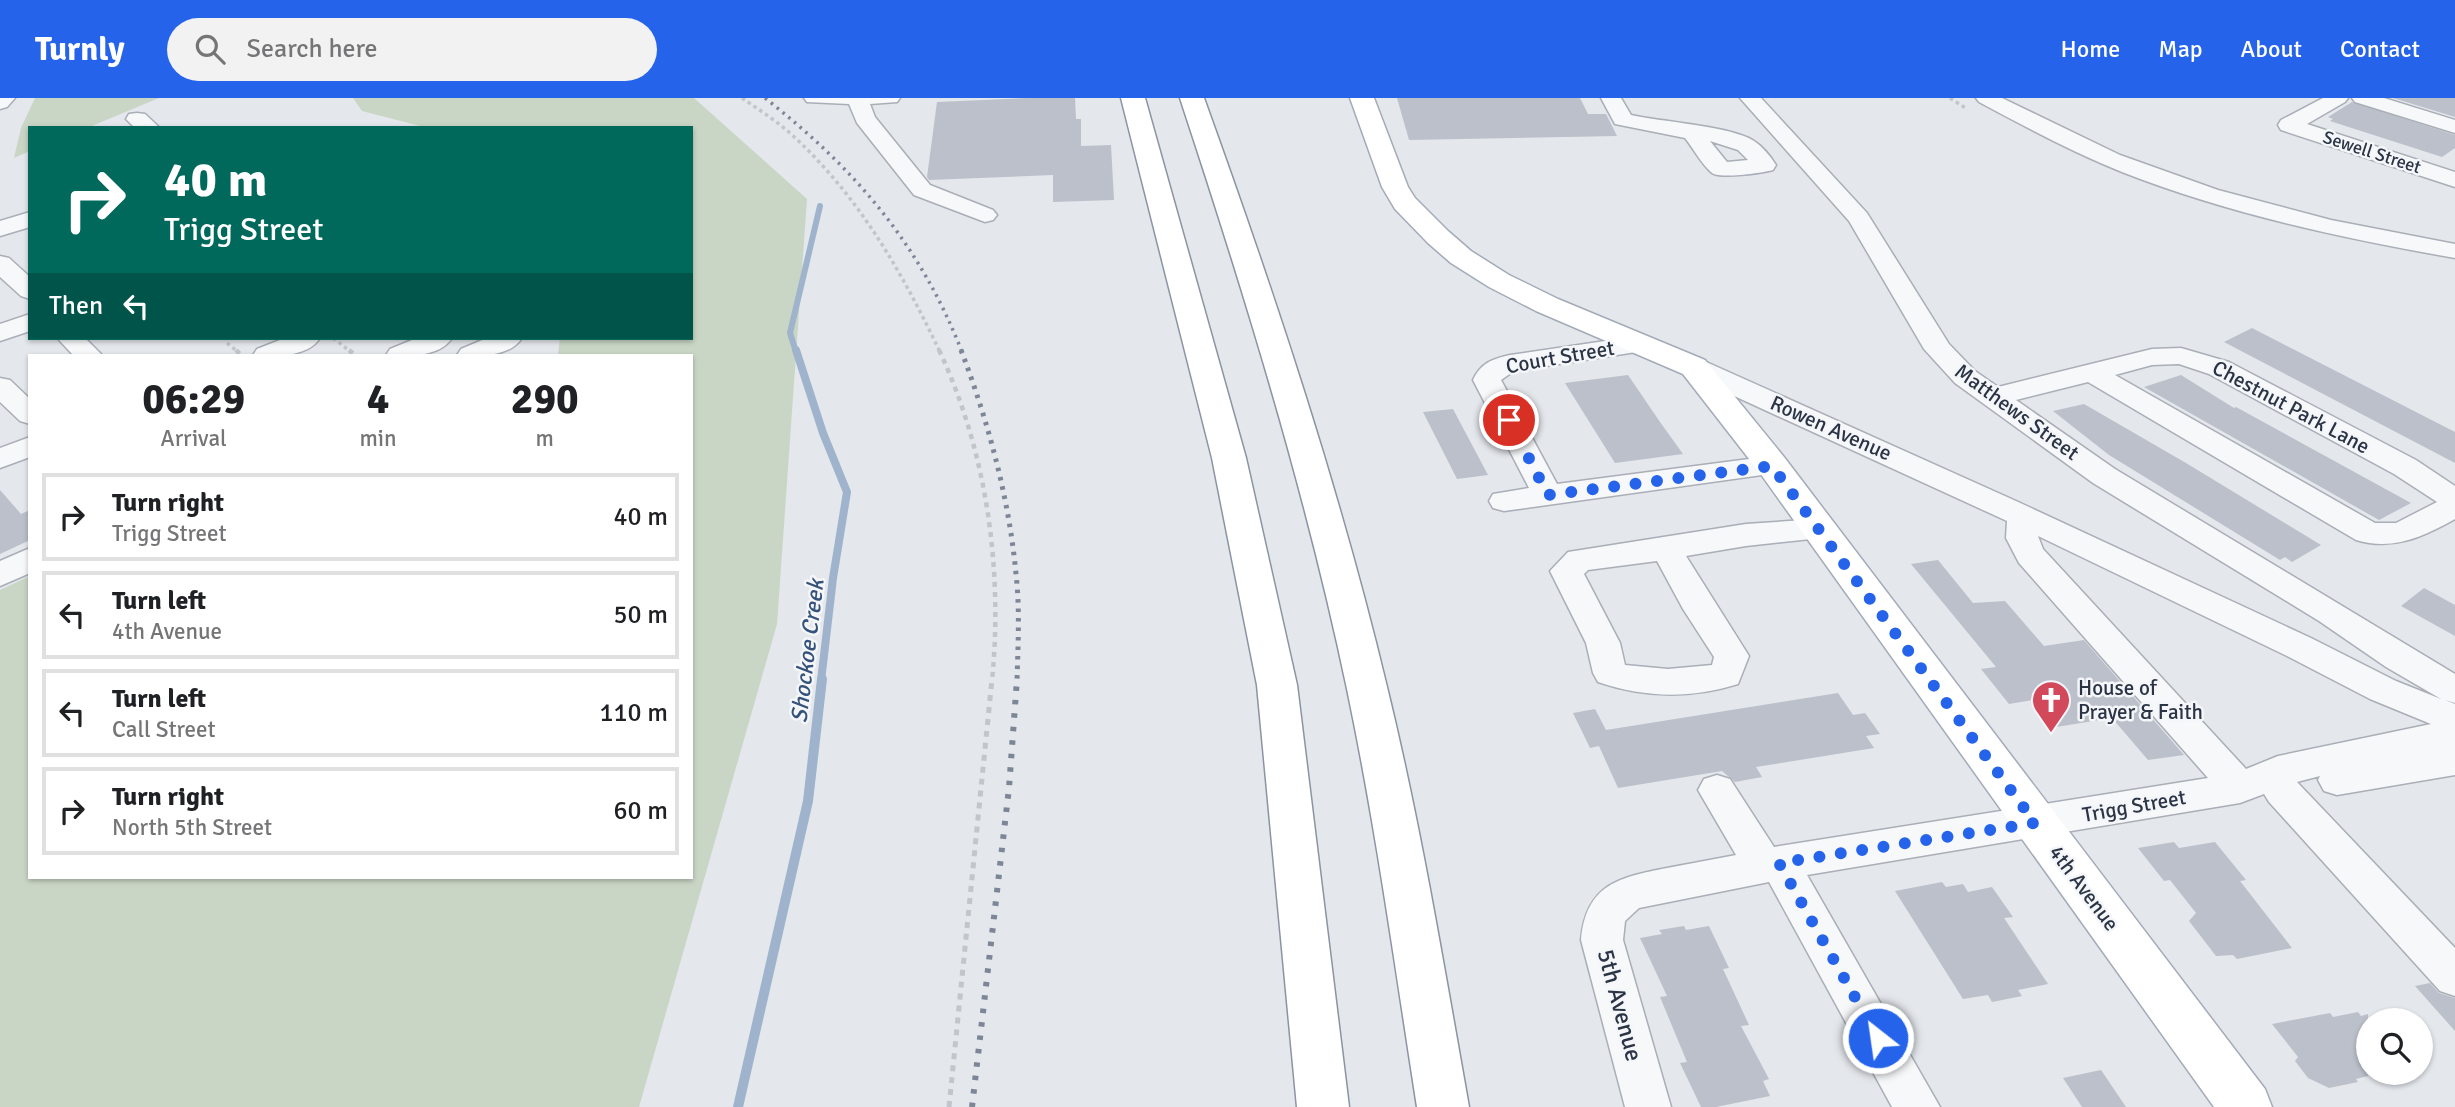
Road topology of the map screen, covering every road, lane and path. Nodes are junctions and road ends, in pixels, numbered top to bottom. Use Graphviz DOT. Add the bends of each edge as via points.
graph roads {
  1 [pos="5,98"];
  2 [pos="742,98"];
  3 [pos="814,98"];
  4 [pos="890,98"];
  5 [pos="1133,98"];
  6 [pos="1192,98"];
  7 [pos="1362,98"];
  8 [pos="1611,98"];
  9 [pos="1750,98"];
  10 [pos="1986,98"];
  11 [pos="2338,98"];
  12 [pos="2362,98"];
  13 [pos="858,99"];
  14 [pos="0,103"];
  15 [pos="2455,127"];
  16 [pos="1693,134"];
  17 [pos="2455,180"];
  18 [pos="985,215"];
  19 [pos="28,220"];
  20 [pos="0,229"];
  21 [pos="2455,251"];
  22 [pos="0,264"];
  23 [pos="28,289"];
  24 [pos="28,322"];
  25 [pos="0,333"];
  26 [pos="300,340"];
  27 [pos="335,340"];
  28 [pos="434,340"];
  29 [pos="505,340"];
  30 [pos="227,343"];
  31 [pos="1639,344"];
  32 [pos="253,354"];
  33 [pos="354,354"];
  34 [pos="402,354"];
  35 [pos="473,354"];
  36 [pos="1693,367"];
  37 [pos="2091,372"];
  38 [pos="0,386"];
  39 [pos="1994,397"];
  40 [pos="28,413"];
  41 [pos="28,447"];
  42 [pos="0,459"];
  43 [pos="1772,466"];
  44 [pos="1548,495"];
  45 [pos="2455,500"];
  46 [pos="1504,501"];
  47 [pos="2455,506"];
  48 [pos="2023,517"];
  49 [pos="1819,530"];
  50 [pos="1666,549"];
  51 [pos="28,560"];
  52 [pos="0,575"];
  53 [pos="2331,613"];
  54 [pos="2300,647"];
  55 [pos="2455,673"];
  56 [pos="2455,690"];
  57 [pos="2455,705"];
  58 [pos="2455,719"];
  59 [pos="2455,736"];
  60 [pos="2455,760"];
  61 [pos="2256,788"];
  62 [pos="1717,790"];
  63 [pos="2035,823"];
  64 [pos="1772,865"];
  65 [pos="1613,904"];
  66 [pos="2455,977"];
  67 [pos="949,1107"];
  68 [pos="1323,1107"];
  69 [pos="1443,1107"];
  70 [pos="1648,1107"];
  71 [pos="1917,1107"];
  72 [pos="2246,1107"];
  1 -- 14 [label="street"];
  2 -- 67 [label="path" via="789,132 831,176 908,282 945,363 980,464 994,574 994,658"];
  3 -- 13 [label="street"];
  4 -- 13 [label="street"];
  5 -- 68 [label="main road" via="1228,458 1277,685"];
  6 -- 69 [label="main road" via="1279,356 1354,630 1391,804"];
  7 -- 31 [label="main road, Rowen Avenue" via="1390,176 1405,203 1461,257 1547,305"];
  8 -- 16 [label="street" via="1623,119"];
  9 -- 39 [label="street, Matthews Street" via="1859,218 1938,349 1965,377"];
  10 -- 21 [label="street" via="2100,155 2225,200 2322,226"];
  11 -- 17 [label="street, Sewell Street" via="2288,125"];
  12 -- 15 [label="street"];
  13 -- 18 [label="street" via="865,118 922,190"];
  19 -- 20 [label="street"];
  22 -- 23 [label="street"];
  24 -- 25 [label="street"];
  26 -- 32 [label="street"];
  27 -- 33 [label="path"];
  28 -- 34 [label="street"];
  29 -- 35 [label="street"];
  30 -- 32 [label="path"];
  31 -- 36 [label="main road, Rowen Avenue"];
  31 -- 44 [label="street, Court Street" via="1493,369 1487,380"];
  36 -- 43 [label="main road, 4th Avenue"];
  36 -- 48 [label="street, Rowen Avenue"];
  37 -- 39 [label="street, Chestnut Park Lane"];
  37 -- 45 [label="street, Chestnut Park Lane" via="2161,355 2200,360 2404,467"];
  37 -- 47 [label="street" via="2367,533 2403,533"];
  38 -- 40 [label="street"];
  39 -- 53 [label="street, Matthews Street" via="2104,475"];
  41 -- 42 [label="street"];
  43 -- 44 [label="street"];
  43 -- 49 [label="main road, 4th Avenue"];
  44 -- 46 [label="street"];
  48 -- 54 [label="street, Rowen Avenue"];
  48 -- 61 [label="street" via="2022,538 2030,555"];
  49 -- 50 [label="street"];
  49 -- 63 [label="main road, 4th Avenue"];
  50 -- 50 [label="street" via="1732,656 1726,675 1679,684 1629,680 1610,673 1603,643 1566,571 1579,560"];
  51 -- 52 [label="street"];
  53 -- 55 [label="street, Matthews Street"];
  53 -- 56 [label="street, Matthews Street"];
  54 -- 57 [label="street, Rowen Avenue" via="2338,656"];
  54 -- 58 [label="street, Rowen Avenue" via="2383,690"];
  59 -- 61 [label="street, Trigg Street" via="2415,740 2278,771"];
  60 -- 61 [label="street, Trigg Street"];
  61 -- 63 [label="street, Trigg Street"];
  61 -- 66 [label="street"];
  62 -- 64 [label="street"];
  63 -- 64 [label="street, Trigg Street"];
  63 -- 72 [label="main road, 4th Avenue"];
  64 -- 65 [label="street, Trigg Street" via="1628,893"];
  64 -- 71 [label="street"];
  65 -- 70 [label="street, 5th Avenue" via="1603,920 1602,940"];
}
